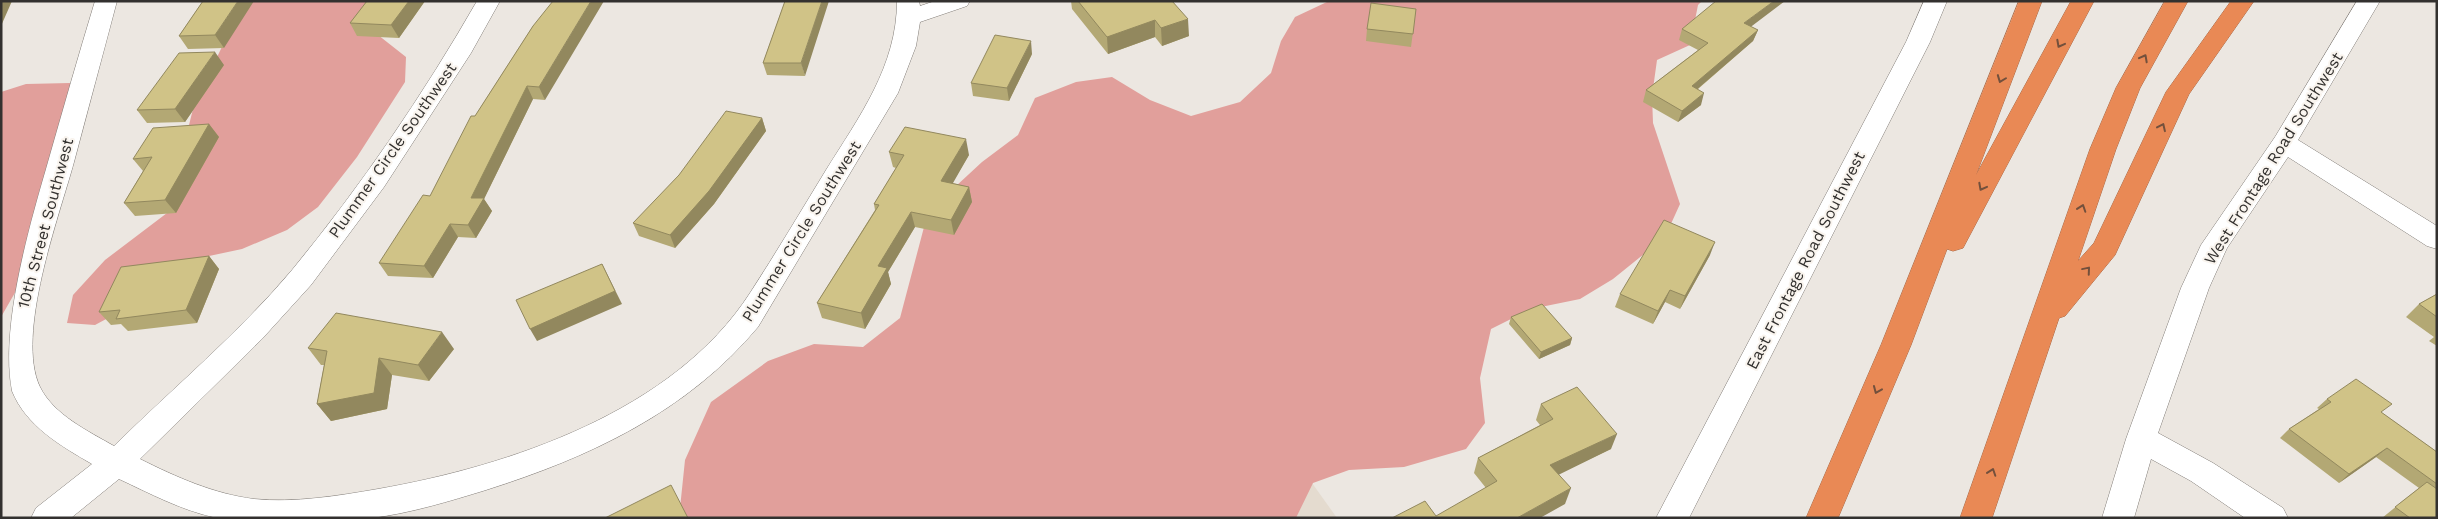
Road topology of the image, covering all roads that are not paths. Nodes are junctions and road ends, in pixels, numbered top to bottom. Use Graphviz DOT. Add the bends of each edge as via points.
graph roads {
  1 [pos="106,1"];
  2 [pos="489,1"];
  3 [pos="959,1"];
  4 [pos="1936,1"];
  5 [pos="2032,1"];
  6 [pos="2083,1"];
  7 [pos="2177,1"];
  8 [pos="2243,1"];
  9 [pos="2369,1"];
  10 [pos="909,9"];
  11 [pos="2284,143"];
  12 [pos="2437,239"];
  13 [pos="2044,320"];
  14 [pos="1896,345"];
  15 [pos="2141,439"];
  16 [pos="117,462"];
  17 [pos="47,518"];
  18 [pos="1672,518"];
  19 [pos="1822,518"];
  20 [pos="1976,518"];
  21 [pos="2118,518"];
  22 [pos="2272,518"];
  1 -- 16 [label="street, 10th Street Southwest" via="26,284 19,324 18,359 23,385 41,414 69,436"];
  2 -- 16 [label="street, Plummer Circle Southwest" via="375,181 301,278 252,331"];
  3 -- 10 [label="street"];
  4 -- 18 [label="street, East Frontage Road Southwest" via="1918,42"];
  5 -- 14 [label="highway, one-way"];
  6 -- 14 [label="highway, one-way"];
  13 -- 7 [label="highway, one-way" via="2102,149 2128,88"];
  13 -- 8 [label="highway, one-way" via="2105,248 2178,92"];
  9 -- 11 [label="street, West Frontage Road Southwest"];
  10 -- 16 [label="street, Plummer Circle Southwest" via="900,56 884,99 749,317 717,352 650,406 581,442 478,482 368,510 313,516 254,513 219,504 171,487"];
  11 -- 12 [label="street"];
  11 -- 15 [label="street, West Frontage Road Southwest" via="2215,245 2195,288"];
  20 -- 13 [label="highway, one-way"];
  14 -- 19 [label="highway, one-way"];
  15 -- 21 [label="street, West Frontage Road Southwest"];
  15 -- 22 [label="street" via="2202,472"];
  16 -- 17 [label="street, Plummer Circle Southwest"];
}
